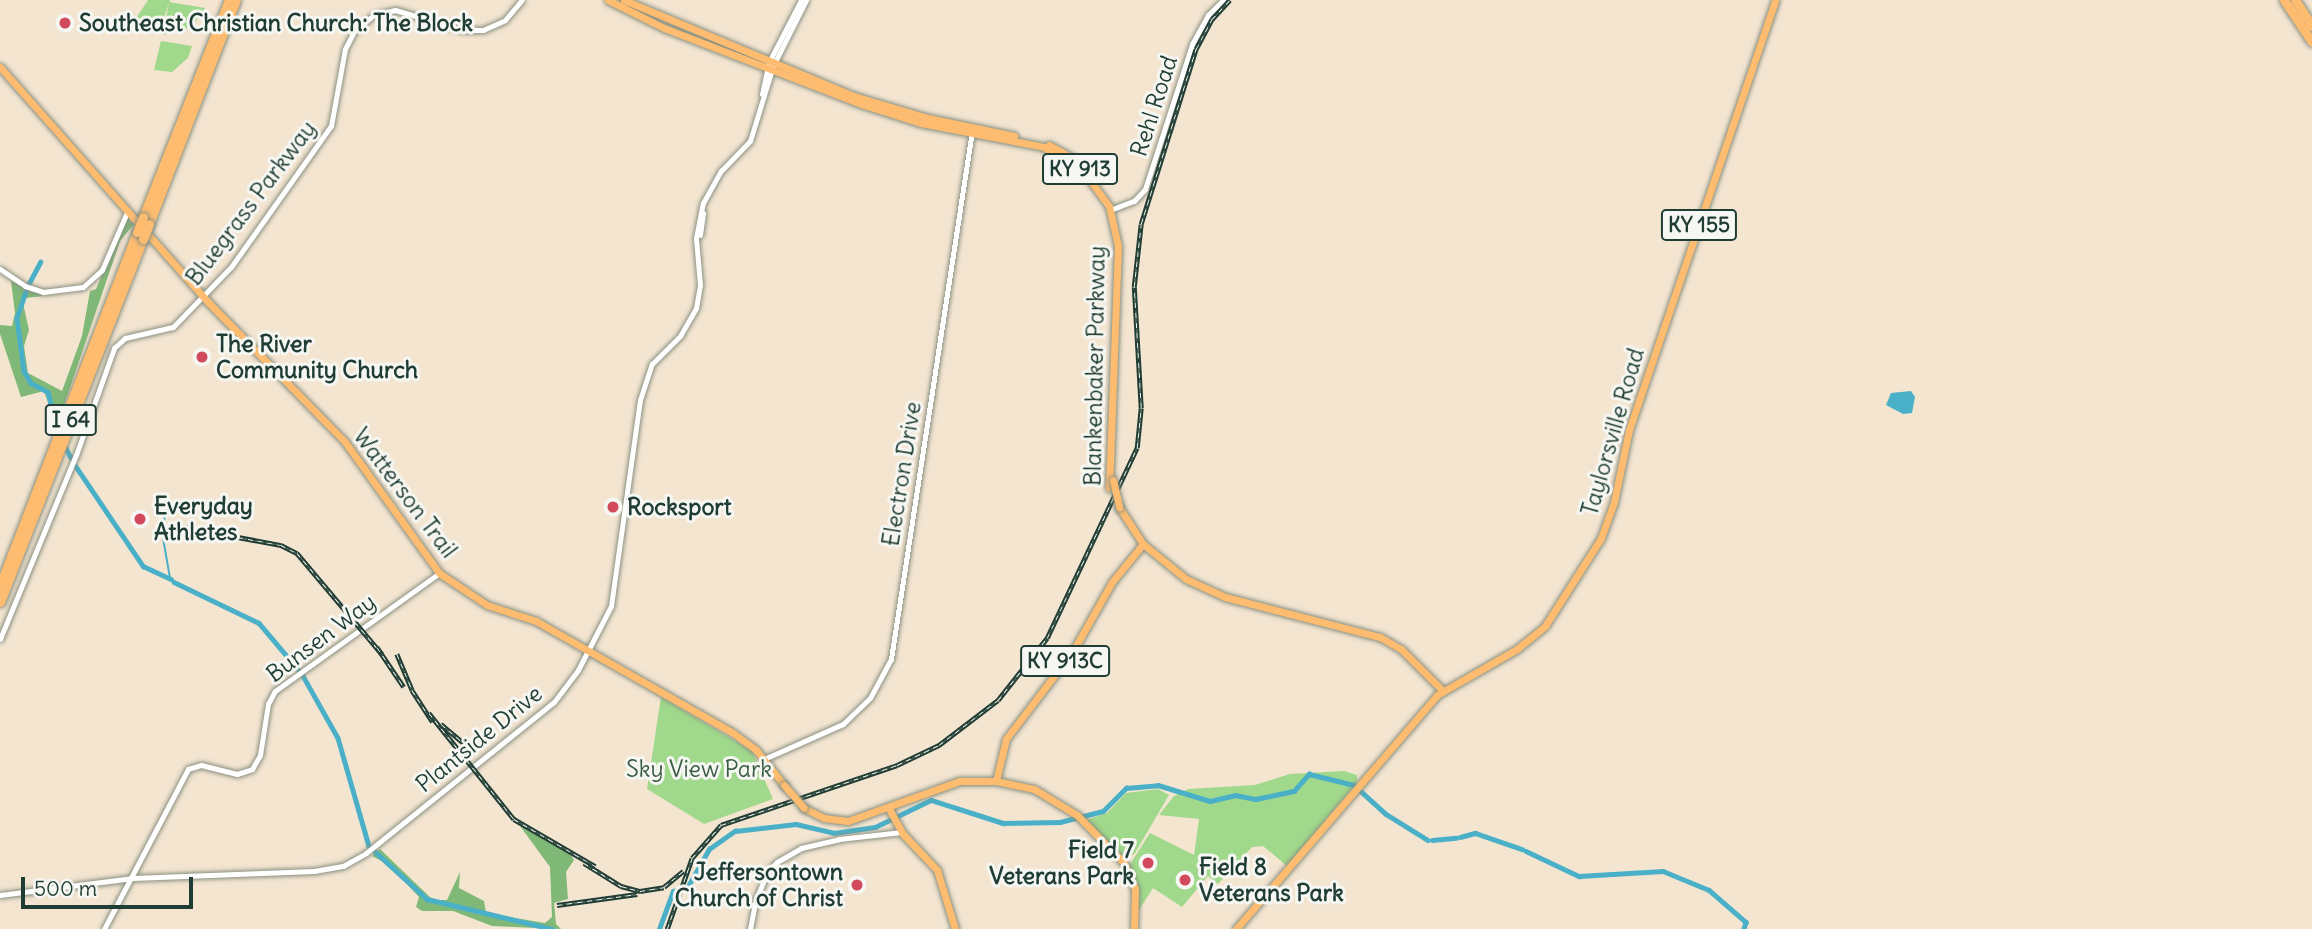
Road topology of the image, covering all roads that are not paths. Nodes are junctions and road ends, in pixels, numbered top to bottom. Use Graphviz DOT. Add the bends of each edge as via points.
graph roads {
  1 [pos="227,0"];
  2 [pos="236,0"];
  3 [pos="242,0"];
  4 [pos="522,0"];
  5 [pos="608,0"];
  6 [pos="624,0"];
  7 [pos="804,0"];
  8 [pos="1223,0"];
  9 [pos="1775,0"];
  10 [pos="2284,0"];
  11 [pos="2295,0"];
  12 [pos="2312,26"];
  13 [pos="2312,42"];
  14 [pos="770,66"];
  15 [pos="0,67"];
  16 [pos="187,124"];
  17 [pos="972,131"];
  18 [pos="1112,209"];
  19 [pos="128,210"];
  20 [pos="146,220"];
  21 [pos="140,235"];
  22 [pos="0,269"];
  23 [pos="204,297"];
  24 [pos="1142,546"];
  25 [pos="439,573"];
  26 [pos="0,585"];
  27 [pos="0,602"];
  28 [pos="0,639"];
  29 [pos="587,654"];
  30 [pos="1442,690"];
  31 [pos="764,759"];
  32 [pos="996,780"];
  33 [pos="888,807"];
  34 [pos="902,832"];
  35 [pos="129,879"];
  36 [pos="0,895"];
  37 [pos="104,929"];
  38 [pos="750,929"];
  39 [pos="955,929"];
  40 [pos="1134,929"];
  41 [pos="1236,929"];
  1 -- 20 [label="highway, I 64"];
  2 -- 16 [label="highway, I 64"];
  3 -- 16 [label="highway"];
  4 -- 23 [label="street, Bluegrass Parkway" via="505,20 483,30 464,30 400,10 379,13 362,23 345,49 338,103 328,131 231,267"];
  5 -- 14 [label="main road, Blankenbaker Parkway / KY 913" via="664,28"];
  6 -- 14 [label="main road, Blankenbaker Parkway / KY 913"];
  7 -- 14 [label="street, Plantside Drive"];
  8 -- 18 [label="street, Rehl Road" via="1208,15 1192,44 1145,189 1136,200"];
  9 -- 30 [label="main road, Taylorsville Road / KY 155" via="1628,435 1606,528 1545,626 1517,649"];
  10 -- 13 [label="highway"];
  11 -- 12 [label="highway"];
  14 -- 17 [label="main road, Blankenbaker Parkway / KY 913"];
  14 -- 29 [label="street, Plantside Drive" via="750,141 721,171 699,219 696,308 680,336 652,364 641,393 613,597"];
  15 -- 19 [label="main road, Watterson Trail"];
  16 -- 20 [label="highway, I 64"];
  17 -- 18 [label="main road, Blankenbaker Parkway / KY 913" via="1057,148 1089,172"];
  17 -- 31 [label="street, Electron Drive" via="891,659 870,698 844,724"];
  18 -- 24 [label="main road, Blankenbaker Parkway / KY 913, bridge" via="1118,259 1111,484 1118,510"];
  19 -- 22 [label="street" via="100,273 83,287 38,291"];
  19 -- 23 [label="main road, Watterson Trail"];
  20 -- 21 [label="highway, I 64, bridge"];
  21 -- 26 [label="highway, I 64"];
  21 -- 27 [label="highway, I 64"];
  23 -- 25 [label="main road, Watterson Trail" via="345,442"];
  23 -- 28 [label="street, Bluegrass Parkway" via="173,327 125,338 114,348 74,460"];
  24 -- 30 [label="main road, Blankenbaker Parkway / KY 913" via="1176,578 1215,598 1385,645"];
  24 -- 32 [label="main road, KY 913C" via="1112,582 1073,651 1006,738"];
  25 -- 29 [label="main road, Watterson Trail" via="487,605 536,621"];
  25 -- 35 [label="street, Bunsen Way" via="277,688 269,700 260,755 252,769 239,774 198,765 188,769"];
  29 -- 31 [label="main road, Watterson Trail" via="733,733"];
  29 -- 35 [label="street, Plantside Drive" via="547,709 366,853 325,870"];
  30 -- 41 [label="main road, Taylorsville Road / KY 155"];
  31 -- 33 [label="main road, Watterson Trail, bridge" via="804,808 824,818 848,821"];
  32 -- 33 [label="main road, Watterson Trail" via="947,784"];
  32 -- 40 [label="main road, Watterson Trail" via="1034,789 1079,818 1130,874"];
  33 -- 34 [label="main road"];
  34 -- 38 [label="street" via="801,848 777,862 768,870 756,899"];
  34 -- 39 [label="main road" via="937,869"];
  35 -- 36 [label="street, Plantside Drive"];
  35 -- 37 [label="street"];
}
